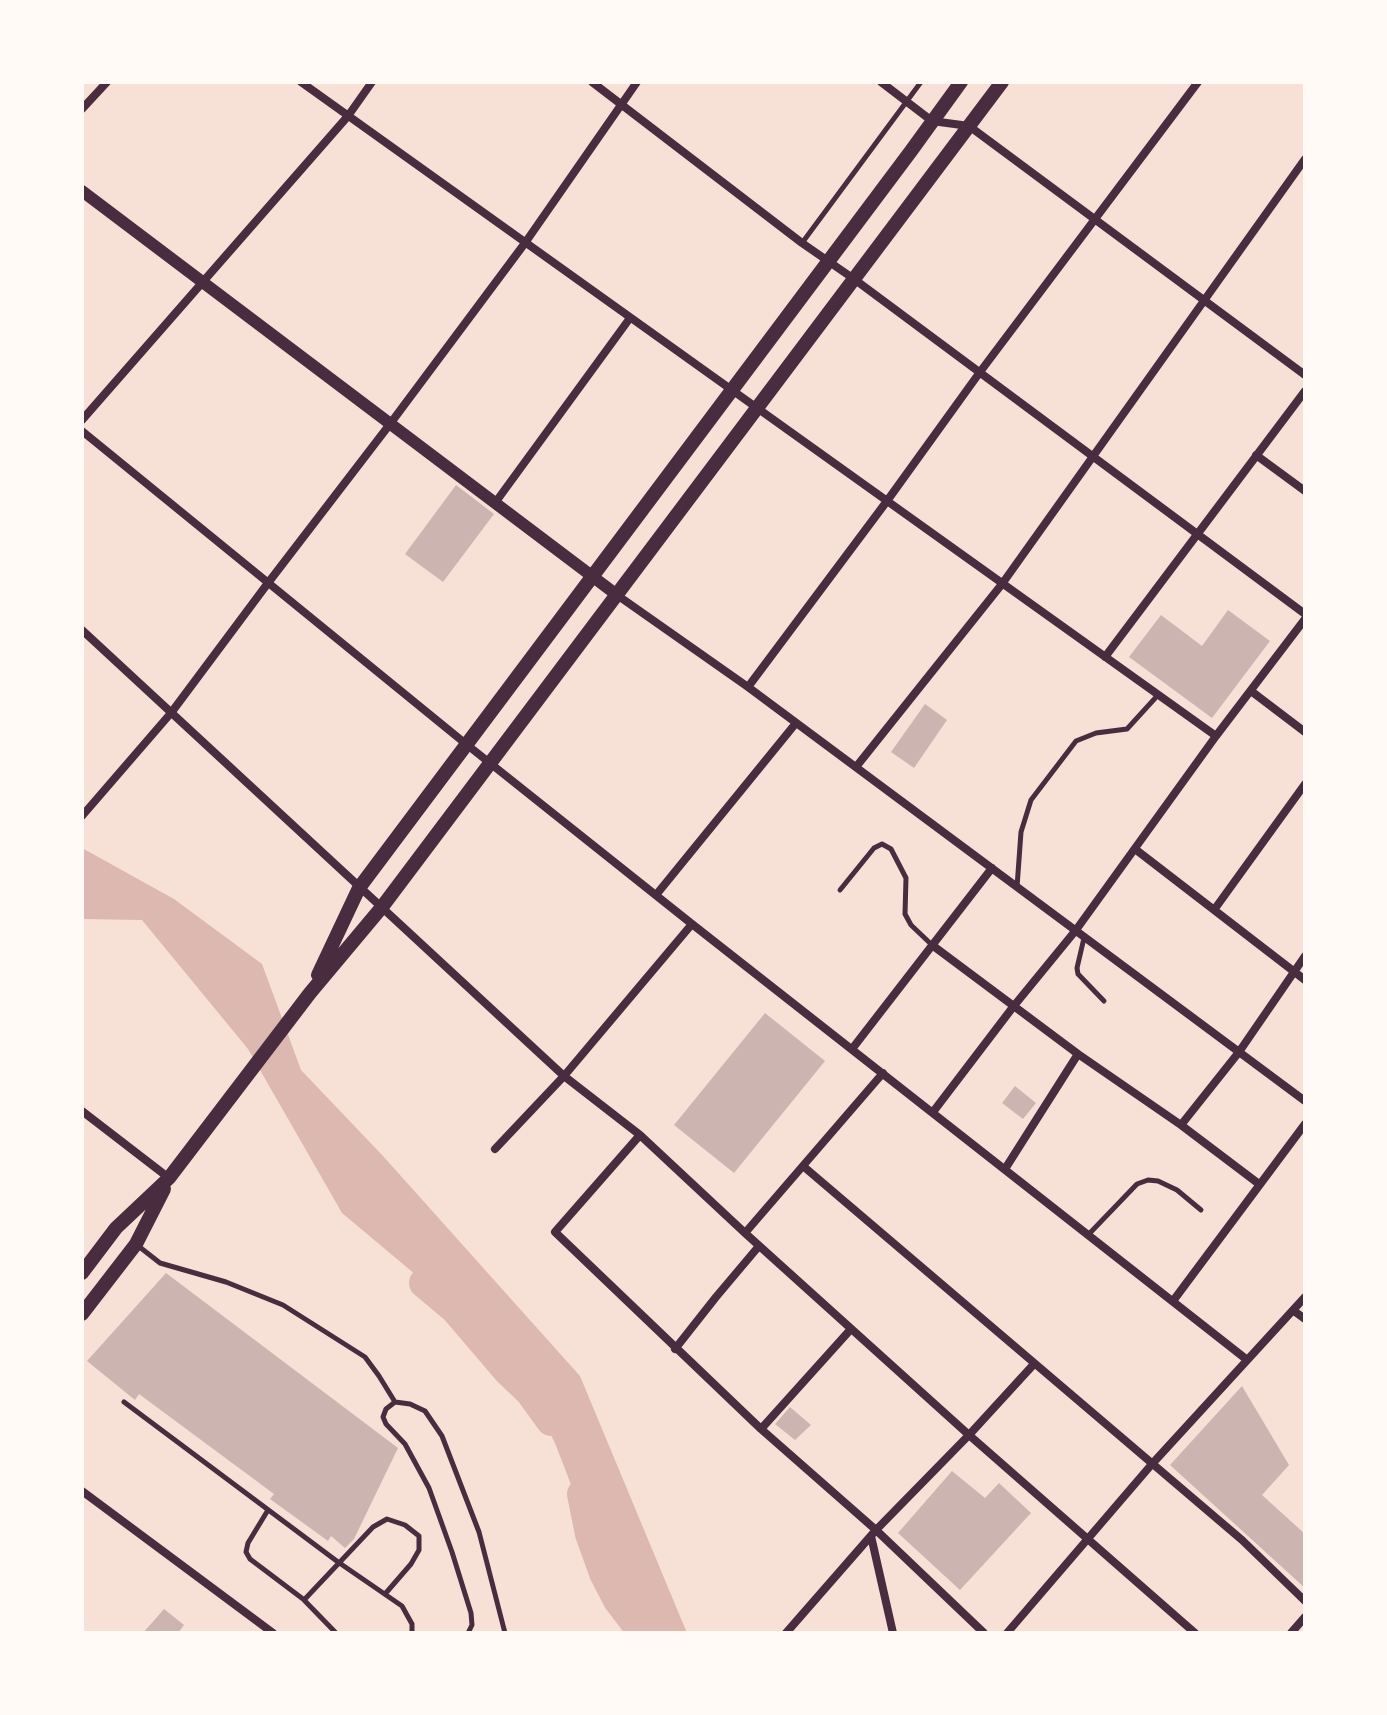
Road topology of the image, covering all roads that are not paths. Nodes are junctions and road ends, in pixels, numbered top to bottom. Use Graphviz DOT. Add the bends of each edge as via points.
graph roads {
  1 [pos="107,82"];
  2 [pos="301,82"];
  3 [pos="372,82"];
  4 [pos="592,82"];
  5 [pos="637,82"];
  6 [pos="881,82"];
  7 [pos="921,82"];
  8 [pos="961,82"];
  9 [pos="1002,82"];
  10 [pos="1198,82"];
  11 [pos="906,101"];
  12 [pos="621,104"];
  13 [pos="82,109"];
  14 [pos="348,116"];
  15 [pos="932,121"];
  16 [pos="969,126"];
  17 [pos="1305,159"];
  18 [pos="82,191"];
  19 [pos="1096,219"];
  20 [pos="525,243"];
  21 [pos="802,243"];
  22 [pos="828,261"];
  23 [pos="854,279"];
  24 [pos="204,283"];
  25 [pos="1203,299"];
  26 [pos="630,318"];
  27 [pos="980,372"];
  28 [pos="1305,375"];
  29 [pos="731,390"];
  30 [pos="1305,391"];
  31 [pos="757,408"];
  32 [pos="82,420"];
  33 [pos="390,424"];
  34 [pos="82,431"];
  35 [pos="1092,455"];
  36 [pos="1256,455"];
  37 [pos="1305,491"];
  38 [pos="887,501"];
  39 [pos="495,503"];
  40 [pos="1197,534"];
  41 [pos="592,576"];
  42 [pos="268,583"];
  43 [pos="1002,584"];
  44 [pos="617,595"];
  45 [pos="1305,616"];
  46 [pos="82,630"];
  47 [pos="1105,657"];
  48 [pos="748,687"];
  49 [pos="1251,691"];
  50 [pos="1158,695"];
  51 [pos="171,713"];
  52 [pos="796,723"];
  53 [pos="1305,732"];
  54 [pos="1216,736"];
  55 [pos="466,744"];
  56 [pos="490,763"];
  57 [pos="856,767"];
  58 [pos="1305,784"];
  59 [pos="82,816"];
  60 [pos="1135,849"];
  61 [pos="992,868"];
  62 [pos="1017,887"];
  63 [pos="359,888"];
  64 [pos="840,890"];
  65 [pos="656,895"];
  66 [pos="382,907"];
  67 [pos="1214,910"];
  68 [pos="692,924"];
  69 [pos="1076,930"];
  70 [pos="1085,937"];
  71 [pos="932,945"];
  72 [pos="1305,956"];
  73 [pos="1294,971"];
  74 [pos="1305,980"];
  75 [pos="310,993"];
  76 [pos="1104,1001"];
  77 [pos="1013,1007"];
  78 [pos="852,1049"];
  79 [pos="1239,1052"];
  80 [pos="1078,1054"];
  81 [pos="883,1073"];
  82 [pos="564,1076"];
  83 [pos="1305,1101"];
  84 [pos="82,1111"];
  85 [pos="933,1112"];
  86 [pos="1305,1124"];
  87 [pos="1181,1125"];
  88 [pos="640,1135"];
  89 [pos="495,1149"];
  90 [pos="803,1166"];
  91 [pos="1005,1169"];
  92 [pos="169,1178"];
  93 [pos="1259,1184"];
  94 [pos="1201,1210"];
  95 [pos="745,1233"];
  96 [pos="1088,1235"];
  97 [pos="136,1244"];
  98 [pos="759,1246"];
  99 [pos="82,1273"];
  100 [pos="1305,1297"];
  101 [pos="1173,1301"];
  102 [pos="1294,1311"];
  103 [pos="82,1314"];
  104 [pos="1305,1319"];
  105 [pos="851,1329"];
  106 [pos="675,1349"];
  107 [pos="1246,1359"];
  108 [pos="1034,1364"];
  109 [pos="124,1402"];
  110 [pos="395,1402"];
  111 [pos="761,1429"];
  112 [pos="969,1435"];
  113 [pos="1152,1464"];
  114 [pos="82,1491"];
  115 [pos="268,1510"];
  116 [pos="873,1533"];
  117 [pos="1087,1539"];
  118 [pos="338,1562"];
  119 [pos="385,1594"];
  120 [pos="304,1600"];
  121 [pos="1305,1601"];
  122 [pos="1305,1617"];
  123 [pos="273,1633"];
  124 [pos="336,1633"];
  125 [pos="412,1633"];
  126 [pos="468,1633"];
  127 [pos="505,1633"];
  128 [pos="786,1633"];
  129 [pos="893,1633"];
  130 [pos="984,1633"];
  131 [pos="1007,1633"];
  132 [pos="1195,1633"];
  133 [pos="1291,1633"];
  1 -- 13 [label="street"];
  2 -- 14 [label="street"];
  3 -- 14 [label="street"];
  4 -- 12 [label="street"];
  5 -- 12 [label="street"];
  6 -- 11 [label="street"];
  7 -- 11 [label="lane"];
  8 -- 15 [label="main road"];
  9 -- 16 [label="main road"];
  10 -- 19 [label="street"];
  11 -- 15 [label="street"];
  11 -- 21 [label="lane"];
  12 -- 20 [label="street"];
  12 -- 21 [label="street"];
  14 -- 20 [label="street"];
  14 -- 24 [label="street"];
  15 -- 16 [label="street"];
  15 -- 22 [label="main road"];
  16 -- 19 [label="street"];
  16 -- 23 [label="main road"];
  17 -- 25 [label="street"];
  18 -- 24 [label="street"];
  19 -- 25 [label="street"];
  19 -- 27 [label="street"];
  20 -- 26 [label="street"];
  20 -- 33 [label="street"];
  21 -- 22 [label="street"];
  22 -- 23 [label="street"];
  22 -- 29 [label="main road"];
  23 -- 27 [label="street"];
  23 -- 31 [label="main road"];
  24 -- 32 [label="street"];
  24 -- 33 [label="street"];
  25 -- 28 [label="street"];
  25 -- 35 [label="street"];
  26 -- 29 [label="street"];
  26 -- 39 [label="street"];
  27 -- 35 [label="street"];
  27 -- 38 [label="street"];
  29 -- 31 [label="street"];
  29 -- 41 [label="main road"];
  30 -- 36 [label="street"];
  31 -- 38 [label="street"];
  31 -- 44 [label="main road"];
  33 -- 39 [label="street"];
  33 -- 42 [label="street"];
  34 -- 42 [label="street"];
  35 -- 40 [label="street"];
  35 -- 43 [label="street"];
  36 -- 37 [label="street"];
  36 -- 40 [label="street"];
  38 -- 43 [label="street"];
  38 -- 48 [label="street"];
  39 -- 41 [label="street"];
  40 -- 45 [label="street"];
  40 -- 47 [label="street"];
  41 -- 44 [label="street"];
  41 -- 55 [label="main road"];
  42 -- 51 [label="street"];
  42 -- 55 [label="street"];
  43 -- 47 [label="street"];
  43 -- 57 [label="street"];
  44 -- 48 [label="street"];
  44 -- 56 [label="main road"];
  45 -- 49 [label="street"];
  46 -- 51 [label="street"];
  47 -- 50 [label="street"];
  48 -- 52 [label="street"];
  49 -- 53 [label="street"];
  49 -- 54 [label="street"];
  50 -- 54 [label="street"];
  50 -- 62 [label="lane" via="1127,729 1076,741 1031,800 1021,832"];
  51 -- 59 [label="street"];
  51 -- 63 [label="street"];
  52 -- 57 [label="street"];
  52 -- 65 [label="street"];
  54 -- 60 [label="street"];
  55 -- 56 [label="street"];
  55 -- 63 [label="main road"];
  56 -- 65 [label="street"];
  56 -- 66 [label="main road"];
  57 -- 61 [label="street"];
  58 -- 67 [label="street"];
  60 -- 67 [label="street"];
  60 -- 69 [label="street"];
  61 -- 62 [label="street"];
  61 -- 71 [label="street"];
  62 -- 69 [label="street"];
  63 -- 66 [label="street"];
  63 -- 75 [label="main road"];
  64 -- 71 [label="lane" via="874,848 882,844 891,849 906,878 905,914"];
  65 -- 68 [label="street"];
  66 -- 75 [label="main road"];
  66 -- 82 [label="street"];
  67 -- 73 [label="street"];
  68 -- 78 [label="street"];
  68 -- 82 [label="street"];
  69 -- 70 [label="street"];
  69 -- 77 [label="street"];
  70 -- 76 [label="lane" via="1078,974"];
  70 -- 79 [label="street"];
  71 -- 77 [label="street"];
  71 -- 78 [label="street"];
  72 -- 73 [label="street"];
  73 -- 74 [label="street"];
  73 -- 79 [label="street"];
  75 -- 92 [label="main road"];
  77 -- 80 [label="street"];
  77 -- 85 [label="street"];
  78 -- 81 [label="street"];
  79 -- 83 [label="street"];
  79 -- 87 [label="street"];
  80 -- 87 [label="street"];
  80 -- 91 [label="street"];
  81 -- 85 [label="street"];
  81 -- 90 [label="street"];
  82 -- 88 [label="street"];
  82 -- 89 [label="street"];
  84 -- 92 [label="street"];
  85 -- 91 [label="street"];
  86 -- 93 [label="street"];
  87 -- 93 [label="street"];
  88 -- 95 [label="street"];
  88 -- 106 [label="street" via="555,1232"];
  90 -- 95 [label="street"];
  90 -- 108 [label="street"];
  91 -- 96 [label="street"];
  92 -- 97 [label="main road"];
  92 -- 99 [label="main road" via="116,1228"];
  93 -- 101 [label="street"];
  94 -- 96 [label="lane" via="1177,1190 1148,1180 1137,1184"];
  95 -- 98 [label="street"];
  96 -- 101 [label="street"];
  97 -- 103 [label="main road"];
  97 -- 110 [label="lane" via="160,1263 283,1305 365,1357"];
  98 -- 105 [label="street"];
  98 -- 106 [label="street"];
  100 -- 102 [label="street"];
  101 -- 107 [label="street"];
  102 -- 104 [label="street"];
  102 -- 107 [label="street"];
  105 -- 111 [label="street"];
  105 -- 112 [label="street"];
  106 -- 111 [label="street"];
  107 -- 113 [label="street"];
  108 -- 112 [label="street"];
  108 -- 113 [label="street"];
  109 -- 115 [label="lane"];
  110 -- 126 [label="lane" via="383,1417 429,1488 471,1613"];
  110 -- 127 [label="lane" via="425,1411 442,1436 479,1532"];
  111 -- 116 [label="street"];
  112 -- 116 [label="street"];
  112 -- 117 [label="street"];
  113 -- 117 [label="street"];
  113 -- 121 [label="street"];
  114 -- 123 [label="street"];
  115 -- 118 [label="lane"];
  115 -- 120 [label="lane" via="246,1552"];
  116 -- 128 [label="street"];
  116 -- 129 [label="street"];
  116 -- 130 [label="street"];
  117 -- 131 [label="street"];
  117 -- 132 [label="street"];
  118 -- 119 [label="lane"];
  118 -- 119 [label="lane" via="387,1519 405,1525 419,1536 419,1550"];
  118 -- 120 [label="lane"];
  119 -- 125 [label="lane" via="402,1606"];
  120 -- 124 [label="lane"];
  122 -- 133 [label="street"];
}
